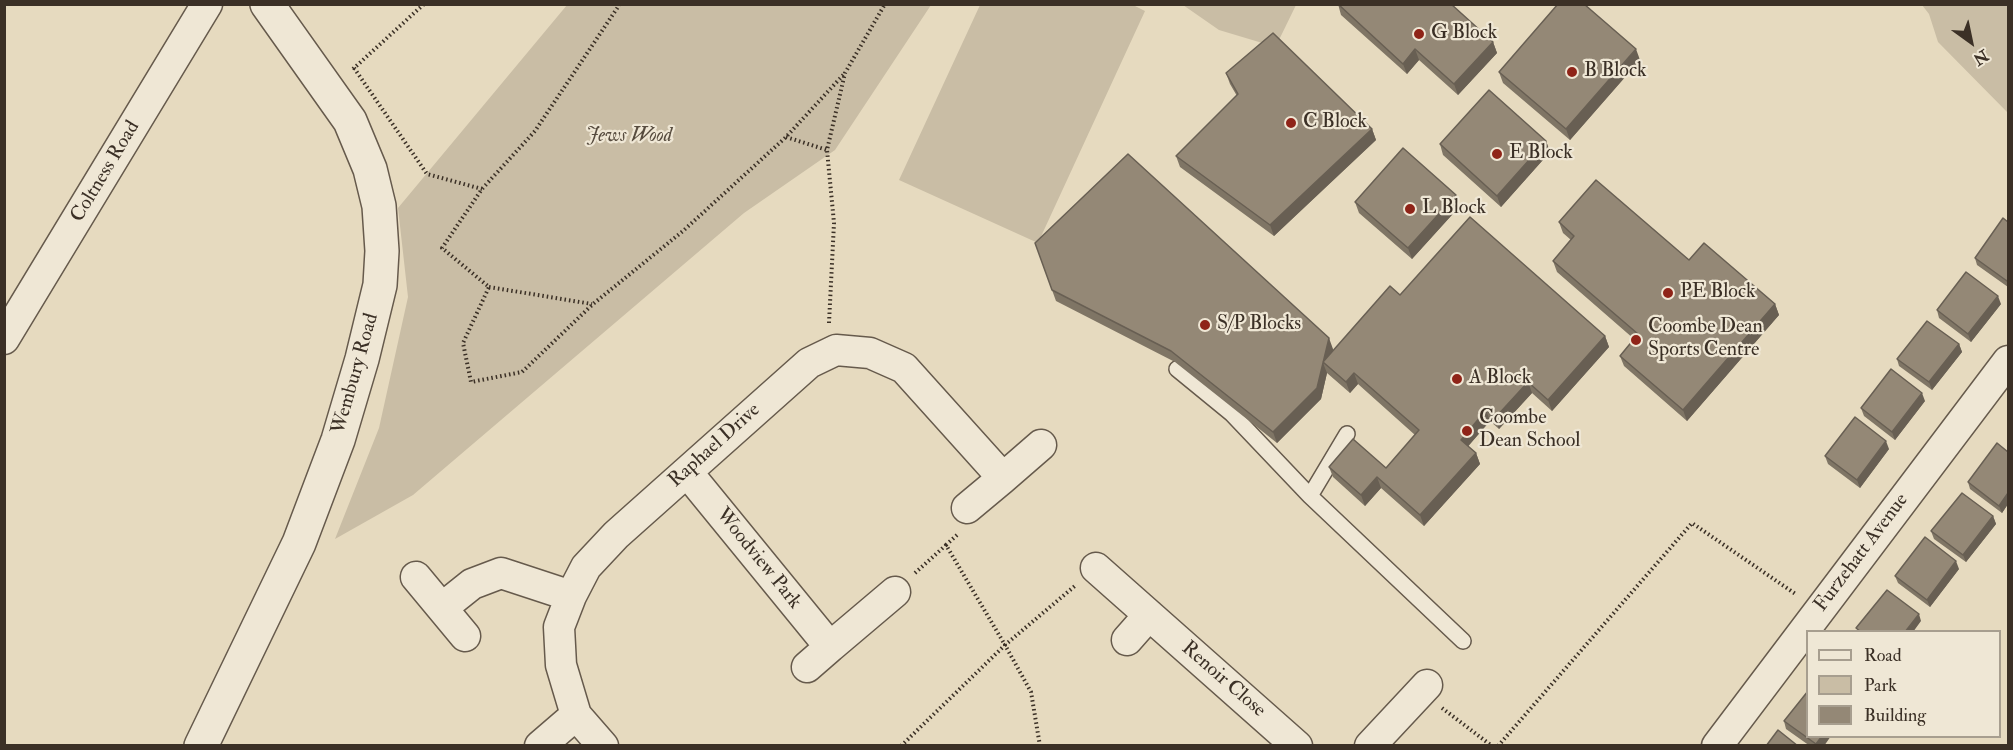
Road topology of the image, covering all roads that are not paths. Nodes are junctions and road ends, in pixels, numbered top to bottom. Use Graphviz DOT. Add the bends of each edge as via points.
graph roads {
  1 [pos="207,4"];
  2 [pos="267,4"];
  3 [pos="4,339"];
  4 [pos="2008,362"];
  5 [pos="1177,369"];
  6 [pos="1347,434"];
  7 [pos="1041,445"];
  8 [pos="687,472"];
  9 [pos="1003,478"];
  10 [pos="1310,496"];
  11 [pos="967,508"];
  12 [pos="1096,568"];
  13 [pos="416,577"];
  14 [pos="895,592"];
  15 [pos="571,596"];
  16 [pos="442,608"];
  17 [pos="1149,615"];
  18 [pos="465,636"];
  19 [pos="1127,640"];
  20 [pos="1463,641"];
  21 [pos="830,647"];
  22 [pos="807,667"];
  23 [pos="1423,688"];
  24 [pos="576,715"];
  25 [pos="201,746"];
  26 [pos="540,746"];
  27 [pos="603,746"];
  28 [pos="1297,746"];
  29 [pos="1370,746"];
  30 [pos="1717,746"];
  1 -- 3 [label="street, Coltness Road"];
  2 -- 25 [label="street, Wembury Road" via="350,121 370,169 379,206 380,285 338,440 299,543"];
  4 -- 30 [label="street, Furzehatt Avenue"];
  5 -- 10 [label="lane" via="1232,414"];
  6 -- 10 [label="lane"];
  7 -- 9 [label="street"];
  8 -- 9 [label="street, Raphael Drive" via="809,363 836,350 870,353 904,368"];
  8 -- 15 [label="street, Raphael Drive" via="586,567"];
  8 -- 21 [label="street, Woodview Park"];
  9 -- 11 [label="street"];
  10 -- 20 [label="lane"];
  12 -- 17 [label="street, Renoir Close"];
  13 -- 16 [label="street"];
  14 -- 21 [label="street"];
  15 -- 16 [label="street" via="501,573 472,584"];
  15 -- 24 [label="street, Raphael Drive" via="559,627 561,665"];
  16 -- 18 [label="street"];
  17 -- 19 [label="street"];
  17 -- 28 [label="street, Renoir Close"];
  21 -- 22 [label="street"];
  23 -- 29 [label="street"];
  24 -- 26 [label="street"];
  24 -- 27 [label="street, Raphael Drive"];
}
